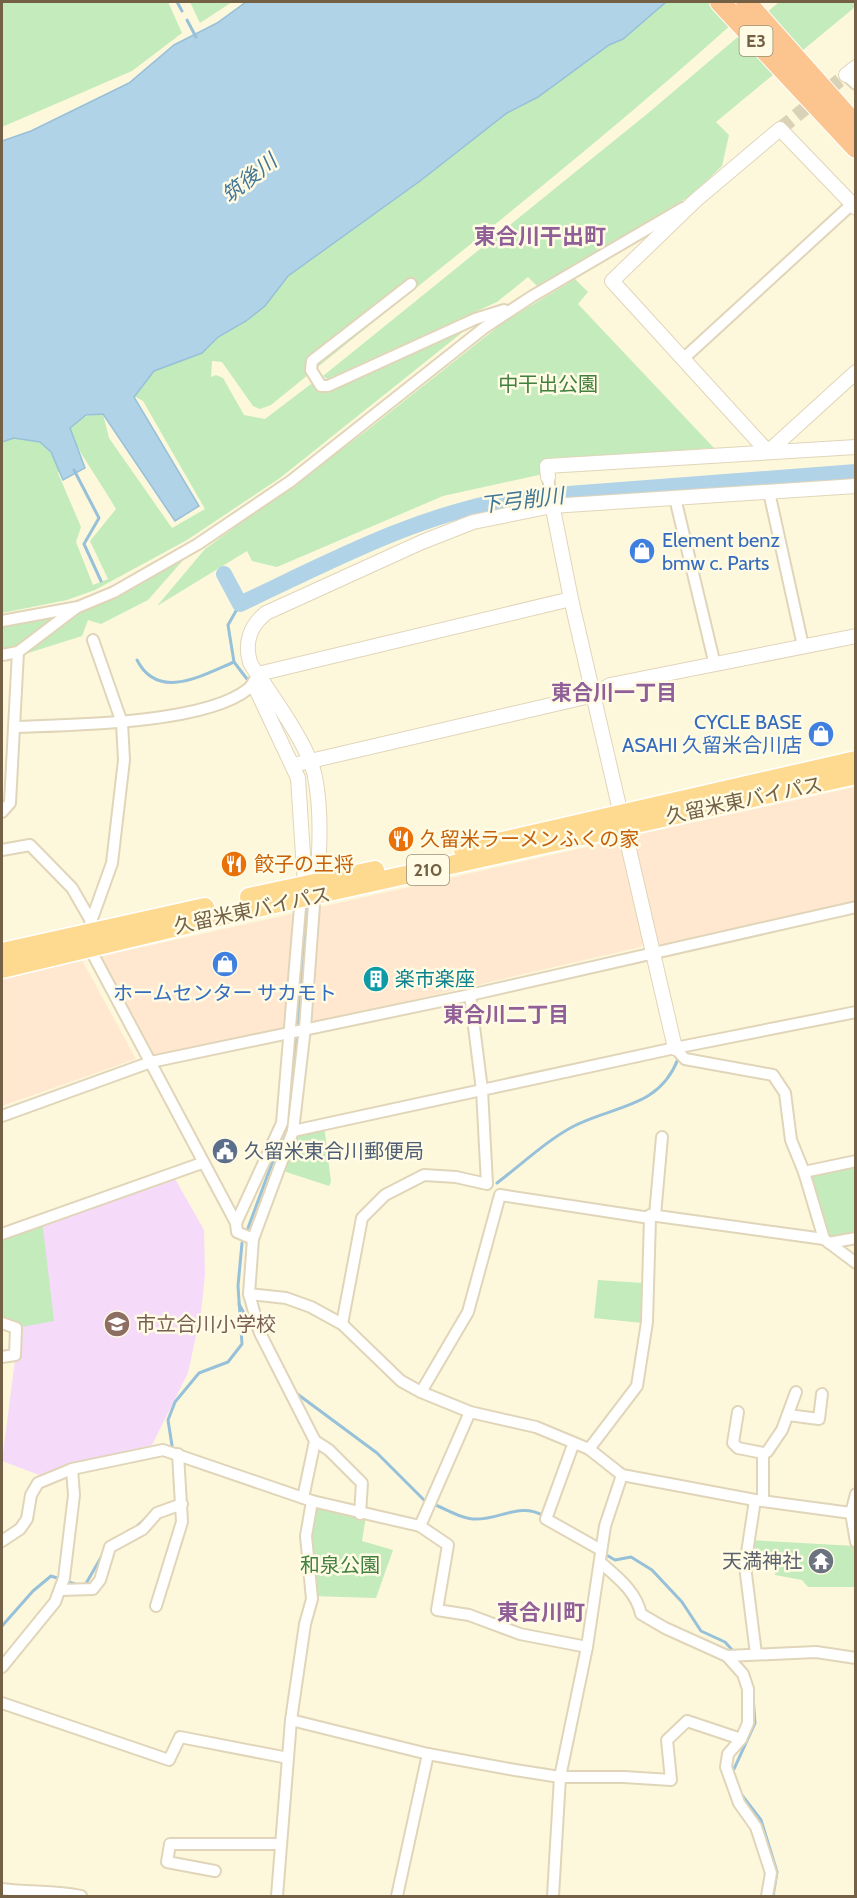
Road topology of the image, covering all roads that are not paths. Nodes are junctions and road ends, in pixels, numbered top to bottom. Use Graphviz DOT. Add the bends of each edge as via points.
graph roads {
  1 [pos="720,2"];
  2 [pos="746,2"];
  3 [pos="799,75"];
  4 [pos="855,126"];
  5 [pos="855,148"];
  6 [pos="696,200"];
  7 [pos="854,206"];
  8 [pos="411,284"];
  9 [pos="516,306"];
  10 [pos="683,359"];
  11 [pos="855,372"];
  12 [pos="855,447"];
  13 [pos="768,452"];
  14 [pos="548,477"];
  15 [pos="855,488"];
  16 [pos="769,492"];
  17 [pos="675,498"];
  18 [pos="552,502"];
  19 [pos="571,599"];
  20 [pos="78,606"];
  21 [pos="2,621"];
  22 [pos="855,636"];
  23 [pos="93,640"];
  24 [pos="803,646"];
  25 [pos="18,652"];
  26 [pos="2,656"];
  27 [pos="715,664"];
  28 [pos="253,682"];
  29 [pos="594,695"];
  30 [pos="122,723"];
  31 [pos="14,727"];
  32 [pos="855,760"];
  33 [pos="310,763"];
  34 [pos="293,765"];
  35 [pos="855,775"];
  36 [pos="2,812"];
  37 [pos="623,820"];
  38 [pos="2,850"];
  39 [pos="309,891"];
  40 [pos="855,907"];
  41 [pos="89,933"];
  42 [pos="2,952"];
  43 [pos="652,952"];
  44 [pos="2,969"];
  45 [pos="470,994"];
  46 [pos="855,1012"];
  47 [pos="305,1028"];
  48 [pos="290,1033"];
  49 [pos="675,1048"];
  50 [pos="151,1062"];
  51 [pos="482,1090"];
  52 [pos="2,1116"];
  53 [pos="293,1131"];
  54 [pos="662,1137"];
  55 [pos="855,1161"];
  56 [pos="202,1163"];
  57 [pos="804,1172"];
  58 [pos="487,1184"];
  59 [pos="500,1195"];
  60 [pos="652,1217"];
  61 [pos="236,1223"];
  62 [pos="2,1234"];
  63 [pos="855,1238"];
  64 [pos="253,1239"];
  65 [pos="826,1241"];
  66 [pos="855,1263"];
  67 [pos="249,1294"];
  68 [pos="2,1323"];
  69 [pos="342,1324"];
  70 [pos="2,1357"];
  71 [pos="421,1392"];
  72 [pos="796,1392"];
  73 [pos="822,1394"];
  74 [pos="470,1412"];
  75 [pos="738,1412"];
  76 [pos="788,1415"];
  77 [pos="315,1441"];
  78 [pos="573,1445"];
  79 [pos="589,1449"];
  80 [pos="173,1453"];
  81 [pos="763,1453"];
  82 [pos="72,1469"];
  83 [pos="622,1475"];
  84 [pos="855,1494"];
  85 [pos="307,1500"];
  86 [pos="759,1500"];
  87 [pos="182,1504"];
  88 [pos="851,1513"];
  89 [pos="360,1514"];
  90 [pos="420,1526"];
  91 [pos="2,1540"];
  92 [pos="855,1542"];
  93 [pos="601,1550"];
  94 [pos="600,1562"];
  95 [pos="60,1590"];
  96 [pos="156,1606"];
  97 [pos="586,1647"];
  98 [pos="756,1654"];
  99 [pos="728,1656"];
  100 [pos="855,1658"];
  101 [pos="2,1667"];
  102 [pos="2,1703"];
  103 [pos="291,1720"];
  104 [pos="741,1738"];
  105 [pos="428,1754"];
  106 [pos="288,1758"];
  107 [pos="560,1777"];
  108 [pos="280,1844"];
  109 [pos="215,1871"];
  110 [pos="2,1889"];
  111 [pos="38,1895"];
  112 [pos="81,1896"];
  113 [pos="277,1896"];
  114 [pos="397,1896"];
  115 [pos="553,1896"];
  116 [pos="767,1896"];
  1 -- 3 [label="highway, E3"];
  2 -- 3 [label="highway, E3"];
  3 -- 4 [label="highway, E3"];
  3 -- 5 [label="highway, E3"];
  6 -- 7 [label="street" via="780,129"];
  6 -- 9 [label="street"];
  6 -- 10 [label="street" via="612,281"];
  7 -- 10 [label="street"];
  8 -- 9 [label="street" via="312,361 311,370 321,386 328,387 476,319"];
  9 -- 20 [label="street" via="291,481 198,544 114,592"];
  10 -- 13 [label="street"];
  11 -- 13 [label="street"];
  12 -- 13 [label="street"];
  13 -- 14 [label="street" via="547,466"];
  14 -- 18 [label="street"];
  15 -- 16 [label="street"];
  16 -- 17 [label="street"];
  16 -- 24 [label="street"];
  17 -- 18 [label="street"];
  17 -- 27 [label="street"];
  18 -- 19 [label="street"];
  18 -- 28 [label="street" via="473,522 266,613 255,622 250,634 248,655"];
  19 -- 28 [label="street"];
  19 -- 29 [label="street"];
  20 -- 21 [label="street"];
  20 -- 25 [label="street"];
  22 -- 24 [label="street"];
  23 -- 30 [label="street"];
  24 -- 27 [label="street"];
  25 -- 26 [label="street"];
  25 -- 31 [label="street"];
  27 -- 29 [label="street" via="610,684"];
  28 -- 30 [label="street" via="225,701"];
  28 -- 33 [label="street"];
  28 -- 34 [label="street"];
  29 -- 33 [label="street"];
  29 -- 37 [label="street"];
  30 -- 31 [label="street"];
  30 -- 41 [label="street" via="124,760 112,863"];
  31 -- 36 [label="street" via="10,803"];
  32 -- 37 [label="highway, 久留米東バイパス / 210"];
  33 -- 34 [label="street"];
  33 -- 39 [label="street" via="315,776 320,852"];
  34 -- 39 [label="street" via="298,778"];
  35 -- 37 [label="highway, 久留米東バイパス / 210"];
  37 -- 39 [label="highway, 久留米東バイパス / 210"];
  37 -- 43 [label="street"];
  38 -- 41 [label="street" via="30,844 72,888"];
  39 -- 41 [label="highway, 久留米東バイパス / 210"];
  39 -- 47 [label="street"];
  39 -- 48 [label="street"];
  40 -- 43 [label="street"];
  41 -- 42 [label="highway, 久留米東バイパス / 210"];
  41 -- 44 [label="highway, 久留米東バイパス / 210"];
  41 -- 50 [label="street"];
  43 -- 45 [label="street"];
  43 -- 49 [label="street"];
  45 -- 47 [label="street"];
  45 -- 51 [label="street"];
  46 -- 49 [label="street"];
  47 -- 48 [label="street"];
  47 -- 53 [label="street"];
  48 -- 50 [label="street"];
  48 -- 61 [label="street" via="282,1123"];
  49 -- 51 [label="street"];
  49 -- 57 [label="street" via="685,1059 773,1075 785,1093 791,1140"];
  50 -- 52 [label="street"];
  50 -- 56 [label="street"];
  51 -- 53 [label="street"];
  51 -- 58 [label="street"];
  53 -- 64 [label="street"];
  54 -- 60 [label="street"];
  55 -- 57 [label="street"];
  56 -- 61 [label="street"];
  56 -- 62 [label="street"];
  57 -- 65 [label="street"];
  58 -- 59 [label="street"];
  58 -- 69 [label="street" via="423,1175 385,1195 362,1218"];
  59 -- 60 [label="street"];
  59 -- 71 [label="street" via="468,1312"];
  60 -- 65 [label="street"];
  60 -- 79 [label="street" via="646,1322 637,1386"];
  61 -- 64 [label="street" via="237,1232"];
  63 -- 65 [label="street"];
  64 -- 67 [label="street"];
  65 -- 66 [label="street"];
  67 -- 69 [label="street" via="286,1298"];
  67 -- 77 [label="street" via="260,1334"];
  68 -- 70 [label="street" via="16,1328 15,1355"];
  69 -- 71 [label="street" via="401,1381"];
  71 -- 74 [label="street"];
  72 -- 76 [label="street"];
  73 -- 76 [label="street" via="819,1419"];
  74 -- 78 [label="street" via="536,1427"];
  74 -- 90 [label="street"];
  75 -- 81 [label="street" via="735,1446"];
  76 -- 81 [label="street"];
  77 -- 85 [label="street"];
  77 -- 89 [label="street" via="329,1449 362,1483"];
  78 -- 79 [label="street"];
  78 -- 93 [label="street" via="546,1519"];
  79 -- 83 [label="street"];
  80 -- 82 [label="street" via="150,1452"];
  80 -- 85 [label="street"];
  80 -- 87 [label="street"];
  81 -- 86 [label="street"];
  82 -- 91 [label="street" via="38,1483 31,1495 27,1519 20,1529"];
  82 -- 95 [label="street" via="74,1495"];
  83 -- 86 [label="street"];
  83 -- 93 [label="street"];
  84 -- 88 [label="street"];
  85 -- 89 [label="street"];
  85 -- 103 [label="street" via="312,1599"];
  86 -- 88 [label="street"];
  86 -- 98 [label="street" via="746,1566"];
  87 -- 95 [label="street" via="162,1510 142,1529 110,1547 100,1580 93,1589"];
  87 -- 96 [label="street" via="182,1522"];
  88 -- 92 [label="street"];
  89 -- 90 [label="street"];
  90 -- 97 [label="street" via="448,1545 437,1610 487,1620 520,1634"];
  93 -- 94 [label="street"];
  94 -- 97 [label="street"];
  94 -- 99 [label="street" via="628,1587 641,1614"];
  95 -- 101 [label="street" via="55,1602"];
  97 -- 107 [label="street"];
  98 -- 99 [label="street"];
  98 -- 100 [label="street" via="816,1652"];
  99 -- 104 [label="street" via="748,1689 748,1723"];
  102 -- 106 [label="street" via="169,1760 180,1737"];
  103 -- 105 [label="street"];
  103 -- 106 [label="street"];
  104 -- 107 [label="street" via="687,1721 667,1740 671,1780"];
  104 -- 116 [label="street" via="728,1754 726,1767 739,1803 756,1827 771,1873"];
  105 -- 107 [label="street"];
  105 -- 114 [label="street"];
  106 -- 108 [label="street"];
  107 -- 115 [label="street"];
  108 -- 109 [label="street" via="170,1844 167,1862"];
  108 -- 113 [label="street"];
  110 -- 111 [label="street"];
  111 -- 112 [label="street" via="55,1891"];
}
